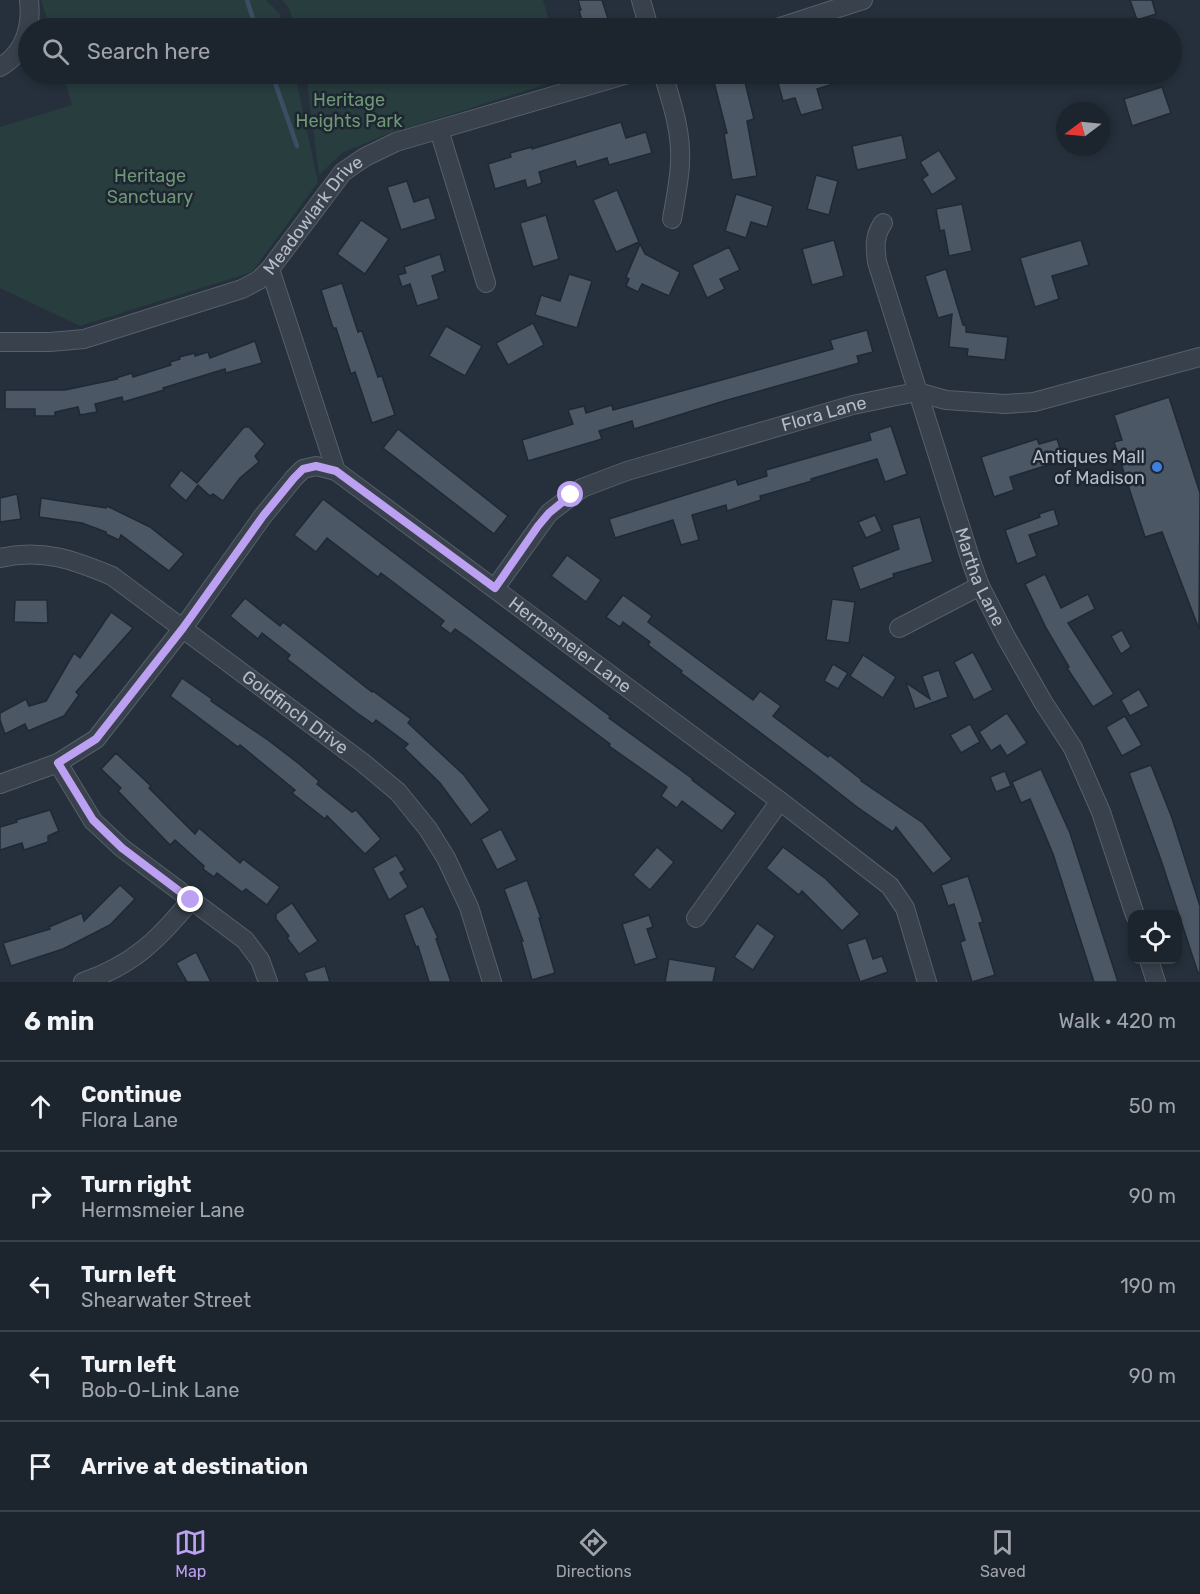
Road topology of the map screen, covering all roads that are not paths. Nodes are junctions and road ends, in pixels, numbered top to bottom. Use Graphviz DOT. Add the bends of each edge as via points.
graph roads {
  1 [pos="29,0"];
  2 [pos="641,0"];
  3 [pos="863,0"];
  4 [pos="30,18"];
  5 [pos="646,18"];
  6 [pos="808,18"];
  7 [pos="18,51"];
  8 [pos="0,67"];
  9 [pos="594,84"];
  10 [pos="666,84"];
  11 [pos="439,130"];
  12 [pos="672,219"];
  13 [pos="883,223"];
  14 [pos="270,269"];
  15 [pos="486,283"];
  16 [pos="0,342"];
  17 [pos="1200,357"];
  18 [pos="918,392"];
  19 [pos="336,471"];
  20 [pos="0,558"];
  21 [pos="980,586"];
  22 [pos="495,588"];
  23 [pos="183,628"];
  24 [pos="899,628"];
  25 [pos="58,763"];
  26 [pos="0,784"];
  27 [pos="780,801"];
  28 [pos="191,900"];
  29 [pos="1133,910"];
  30 [pos="696,918"];
  31 [pos="1150,964"];
  32 [pos="83,982"];
  33 [pos="268,982"];
  34 [pos="492,982"];
  35 [pos="927,982"];
  36 [pos="1156,982"];
  1 -- 4 [label="street"];
  2 -- 5 [label="street"];
  3 -- 6 [label="street"];
  7 -- 8 [label="street"];
  9 -- 11 [label="street, Meadowlark Drive"];
  10 -- 12 [label="street" via="680,142"];
  11 -- 14 [label="street, Meadowlark Drive" via="396,142 343,172"];
  11 -- 15 [label="street"];
  13 -- 18 [label="street, Martha Lane" via="876,233 877,262"];
  14 -- 16 [label="street, Meadowlark Drive" via="242,289 84,339"];
  14 -- 19 [label="street"];
  17 -- 18 [label="street, Flora Lane" via="1034,402 946,400"];
  18 -- 21 [label="street, Martha Lane"];
  18 -- 22 [label="street, Flora Lane" via="831,412 627,471 582,488 544,519"];
  19 -- 22 [label="street, Hermsmeier Lane"];
  19 -- 23 [label="street" via="316,466 303,469 294,478"];
  20 -- 23 [label="street, Goldfinch Drive" via="15,554 71,559 112,576"];
  21 -- 24 [label="street"];
  21 -- 29 [label="street, Martha Lane" via="1043,702 1073,748 1101,812"];
  22 -- 27 [label="street, Hermsmeier Lane"];
  23 -- 25 [label="street" via="96,739"];
  23 -- 34 [label="street, Goldfinch Drive" via="398,792 428,829 455,874"];
  25 -- 26 [label="street"];
  25 -- 28 [label="street" via="93,820 122,848"];
  27 -- 30 [label="street"];
  27 -- 35 [label="street, Hermsmeier Lane" via="891,886 904,908"];
  28 -- 32 [label="street" via="163,933 128,961"];
  28 -- 33 [label="street" via="245,940 260,960"];
  31 -- 36 [label="street"];
}
